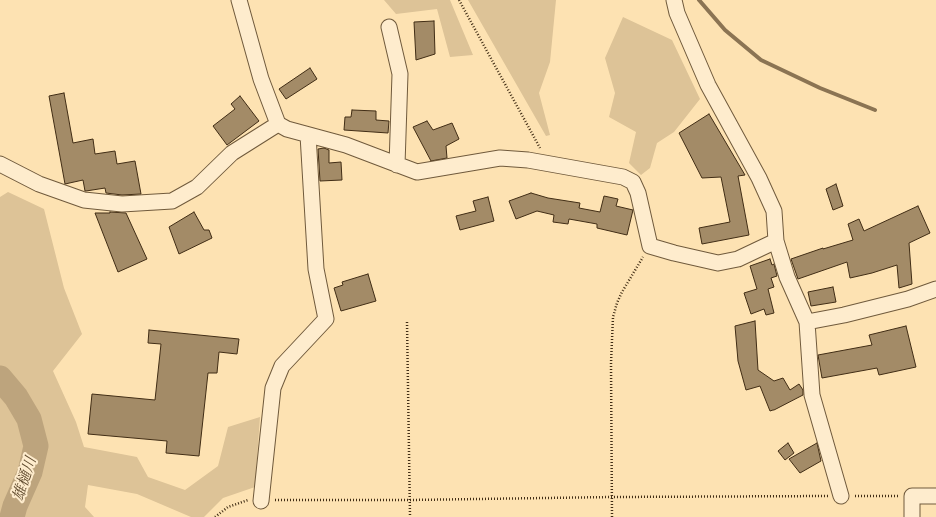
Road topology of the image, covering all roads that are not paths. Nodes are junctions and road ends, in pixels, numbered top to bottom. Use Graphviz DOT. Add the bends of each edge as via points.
graph roads {
  1 [pos="239,0"];
  2 [pos="674,0"];
  3 [pos="389,27"];
  4 [pos="278,124"];
  5 [pos="308,135"];
  6 [pos="0,164"];
  7 [pos="397,165"];
  8 [pos="776,241"];
  9 [pos="936,289"];
  10 [pos="807,322"];
  11 [pos="841,496"];
  12 [pos="936,496"];
  13 [pos="261,500"];
  14 [pos="912,517"];
  1 -- 4 [label="street" via="261,79"];
  2 -- 8 [label="street" via="677,13 708,85 759,178 774,211"];
  3 -- 7 [label="street" via="400,74"];
  4 -- 5 [label="street" via="287,130"];
  4 -- 6 [label="street" via="232,153 197,187 172,201 122,204 84,200 39,184"];
  5 -- 7 [label="street" via="346,145"];
  5 -- 13 [label="street" via="316,269 326,319 282,366 273,388"];
  7 -- 8 [label="street" via="416,172 500,158 528,160 623,177 633,182 638,193 650,246 718,263 738,259"];
  8 -- 10 [label="street" via="787,278"];
  9 -- 10 [label="street" via="908,300"];
  10 -- 11 [label="street" via="812,395"];
  12 -- 14 [label="street" via="912,496"];
}
